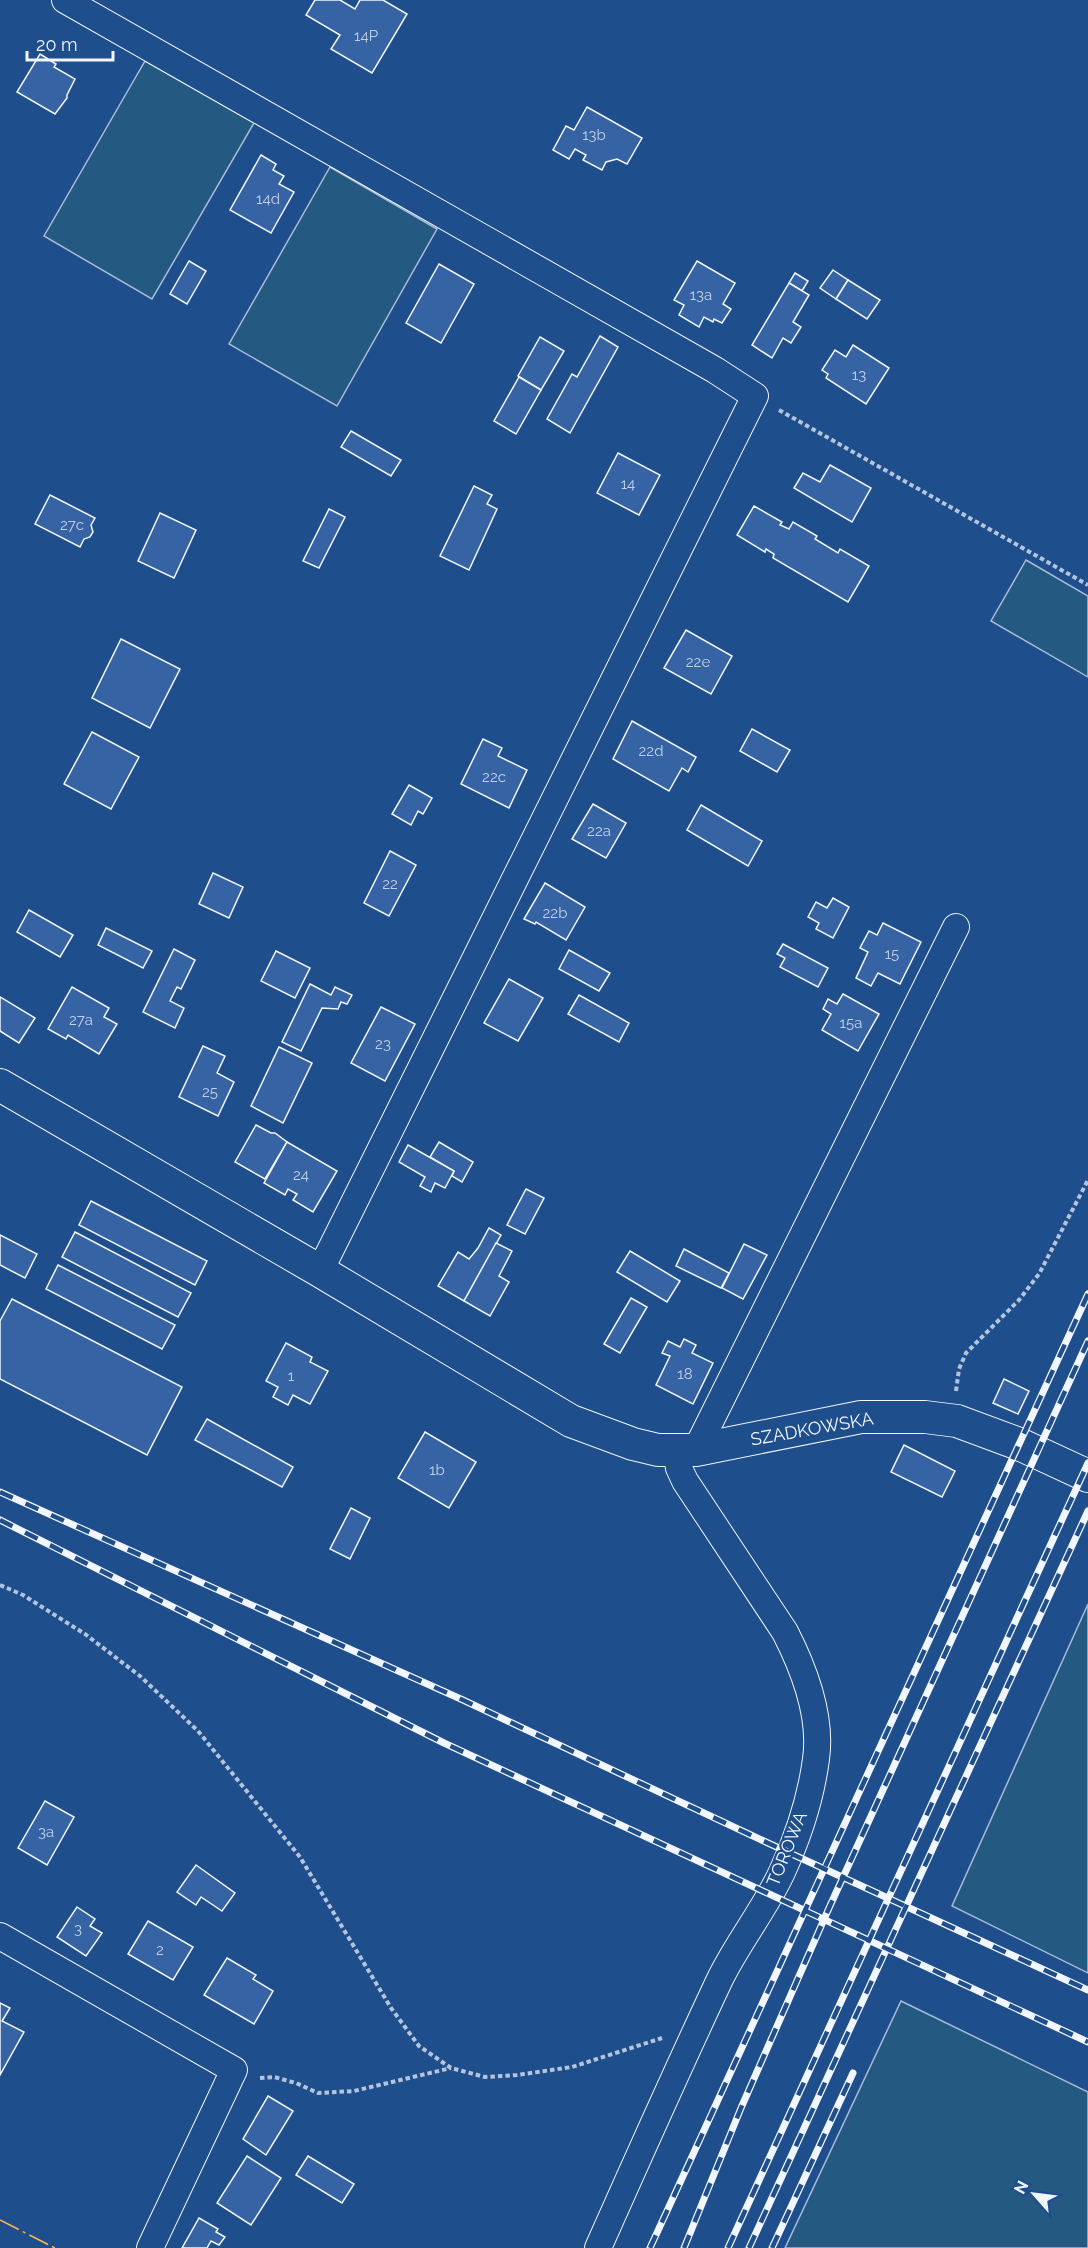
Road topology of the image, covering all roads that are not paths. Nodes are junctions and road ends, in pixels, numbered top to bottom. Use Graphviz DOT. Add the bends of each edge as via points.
graph roads {
  1 [pos="65,0"];
  2 [pos="956,927"];
  3 [pos="0,1085"];
  4 [pos="320,1271"];
  5 [pos="686,1449"];
  6 [pos="1088,1476"];
  7 [pos="0,1936"];
  8 [pos="150,2248"];
  9 [pos="598,2248"];
  1 -- 4 [label="street" via="755,396"];
  2 -- 5 [label="street"];
  3 -- 4 [label="street, SZADKOWSKA"];
  4 -- 5 [label="street, SZADKOWSKA" via="571,1421 633,1444 658,1450"];
  5 -- 6 [label="street, SZADKOWSKA" via="861,1417 925,1416 957,1421"];
  5 -- 9 [label="street, TOROWA" via="680,1468 685,1481 785,1632 797,1657 814,1715 816,1756 811,1787 781,1873 722,1976"];
  7 -- 8 [label="street" via="234,2070"];
}
